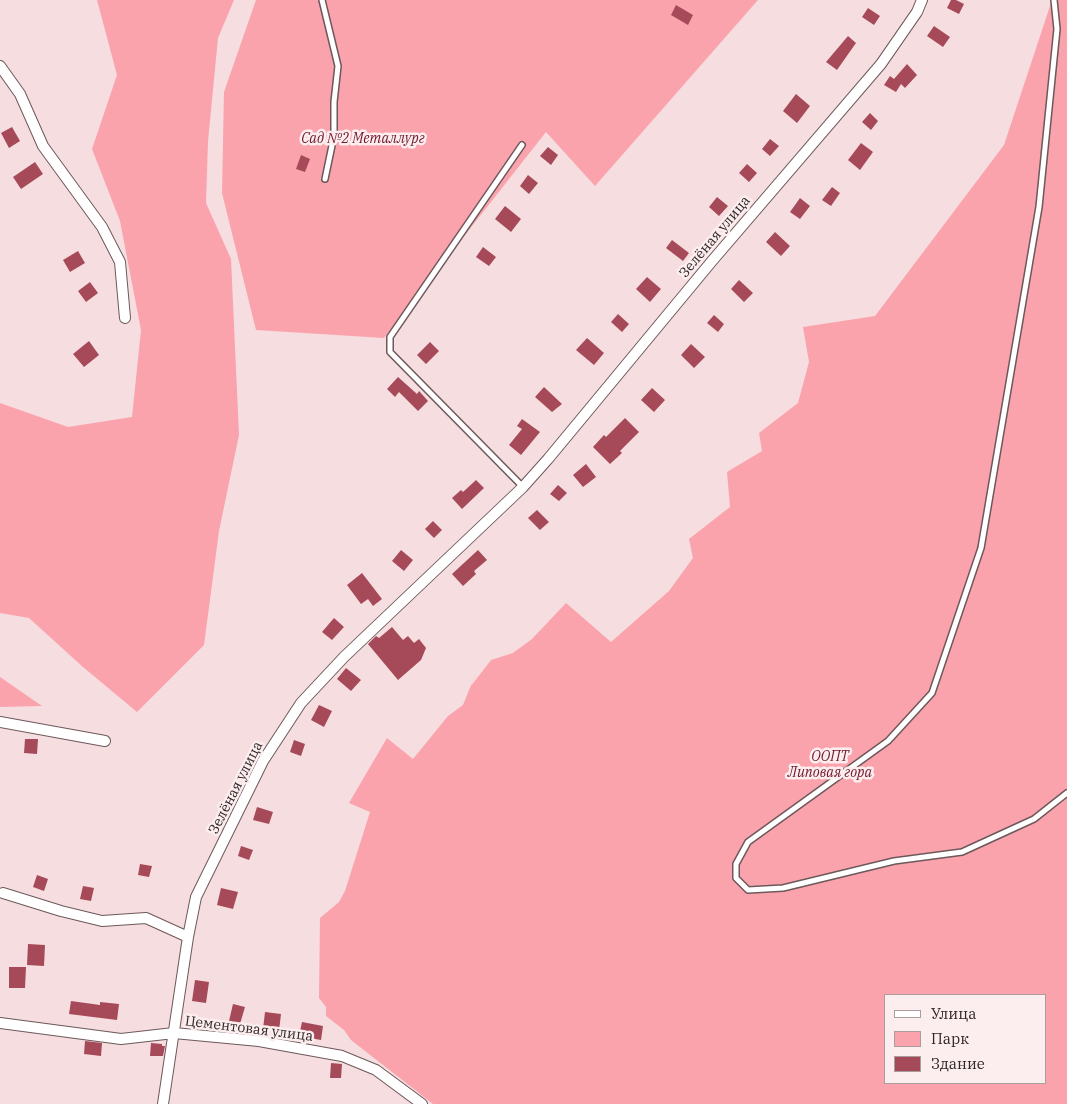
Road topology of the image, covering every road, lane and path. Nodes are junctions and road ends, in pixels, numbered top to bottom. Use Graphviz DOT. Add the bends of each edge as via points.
graph roads {
  1 [pos="322,0"];
  2 [pos="922,0"];
  3 [pos="1054,0"];
  4 [pos="0,66"];
  5 [pos="522,145"];
  6 [pos="325,178"];
  7 [pos="125,318"];
  8 [pos="523,487"];
  9 [pos="0,722"];
  10 [pos="105,741"];
  11 [pos="1067,792"];
  12 [pos="2,892"];
  13 [pos="188,937"];
  14 [pos="0,1023"];
  15 [pos="174,1033"];
  16 [pos="163,1104"];
  17 [pos="422,1104"];
  1 -- 6 [label="lane" via="338,66 334,136"];
  2 -- 8 [label="street, Зелёная улица" via="881,64"];
  3 -- 11 [label="lane" via="1057,30 1039,207 982,538 932,693 888,741 748,842 736,864 736,878 748,890 783,888 894,861 962,852 1034,819"];
  4 -- 7 [label="street" via="20,94 44,146 102,227 120,262"];
  5 -- 8 [label="lane" via="390,338 390,352"];
  8 -- 13 [label="street, Зелёная улица" via="344,657 301,703 263,761 196,897"];
  9 -- 10 [label="street"];
  12 -- 13 [label="street" via="102,920 146,918"];
  13 -- 15 [label="street, Зелёная улица"];
  14 -- 15 [label="street, Цементовая улица" via="121,1038"];
  15 -- 16 [label="street, Зелёная улица"];
  15 -- 17 [label="street, Цементовая улица" via="259,1041 342,1056 376,1070"];
}
